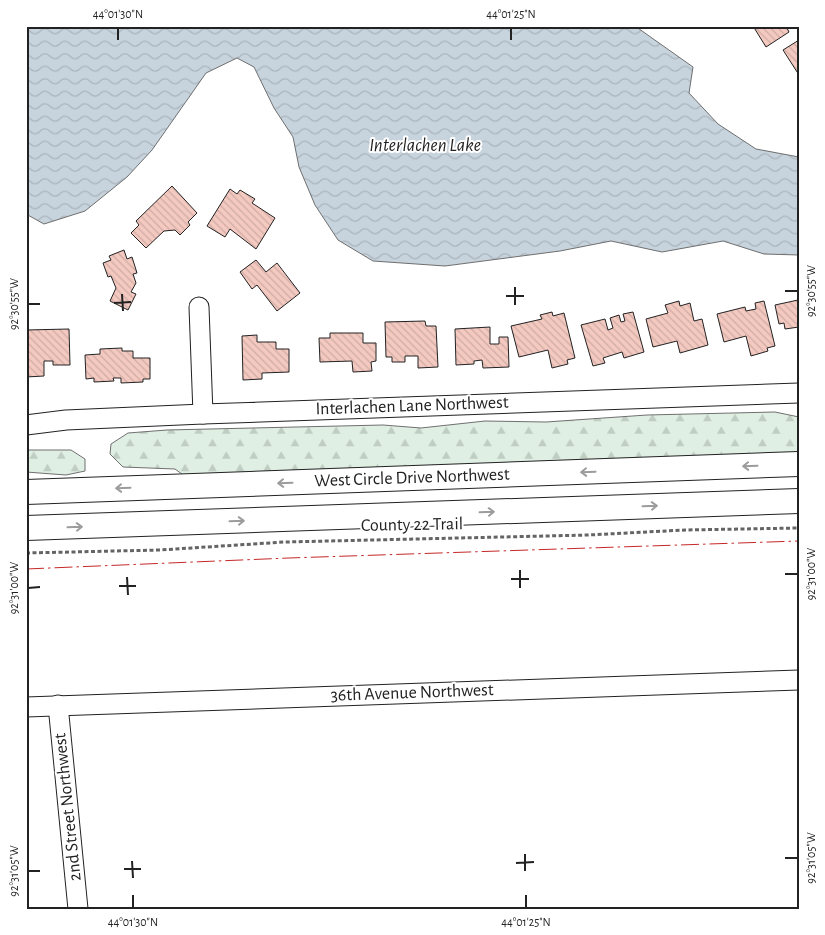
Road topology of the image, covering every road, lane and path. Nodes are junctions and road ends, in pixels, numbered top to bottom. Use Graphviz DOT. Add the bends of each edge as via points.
graph roads {
  1 [pos="199,307"];
  2 [pos="799,393"];
  3 [pos="202,414"];
  4 [pos="26,425"];
  5 [pos="799,464"];
  6 [pos="26,492"];
  7 [pos="799,501"];
  8 [pos="26,528"];
  9 [pos="799,528"];
  10 [pos="26,553"];
  11 [pos="799,680"];
  12 [pos="58,705"];
  13 [pos="26,707"];
  14 [pos="78,909"];
  1 -- 3 [label="street"];
  2 -- 3 [label="street, Interlachen Lane Northwest"];
  3 -- 4 [label="street, Interlachen Lane Northwest"];
  5 -- 6 [label="main road, West Circle Drive Northwest, one-way"];
  8 -- 7 [label="main road, West Circle Drive Northwest, one-way"];
  9 -- 10 [label="path, County 22 Trail" via="285,542 160,550"];
  11 -- 12 [label="street, 36th Avenue Northwest"];
  12 -- 13 [label="street, 36th Avenue Northwest"];
  12 -- 14 [label="street, 2nd Street Northwest"];
}
